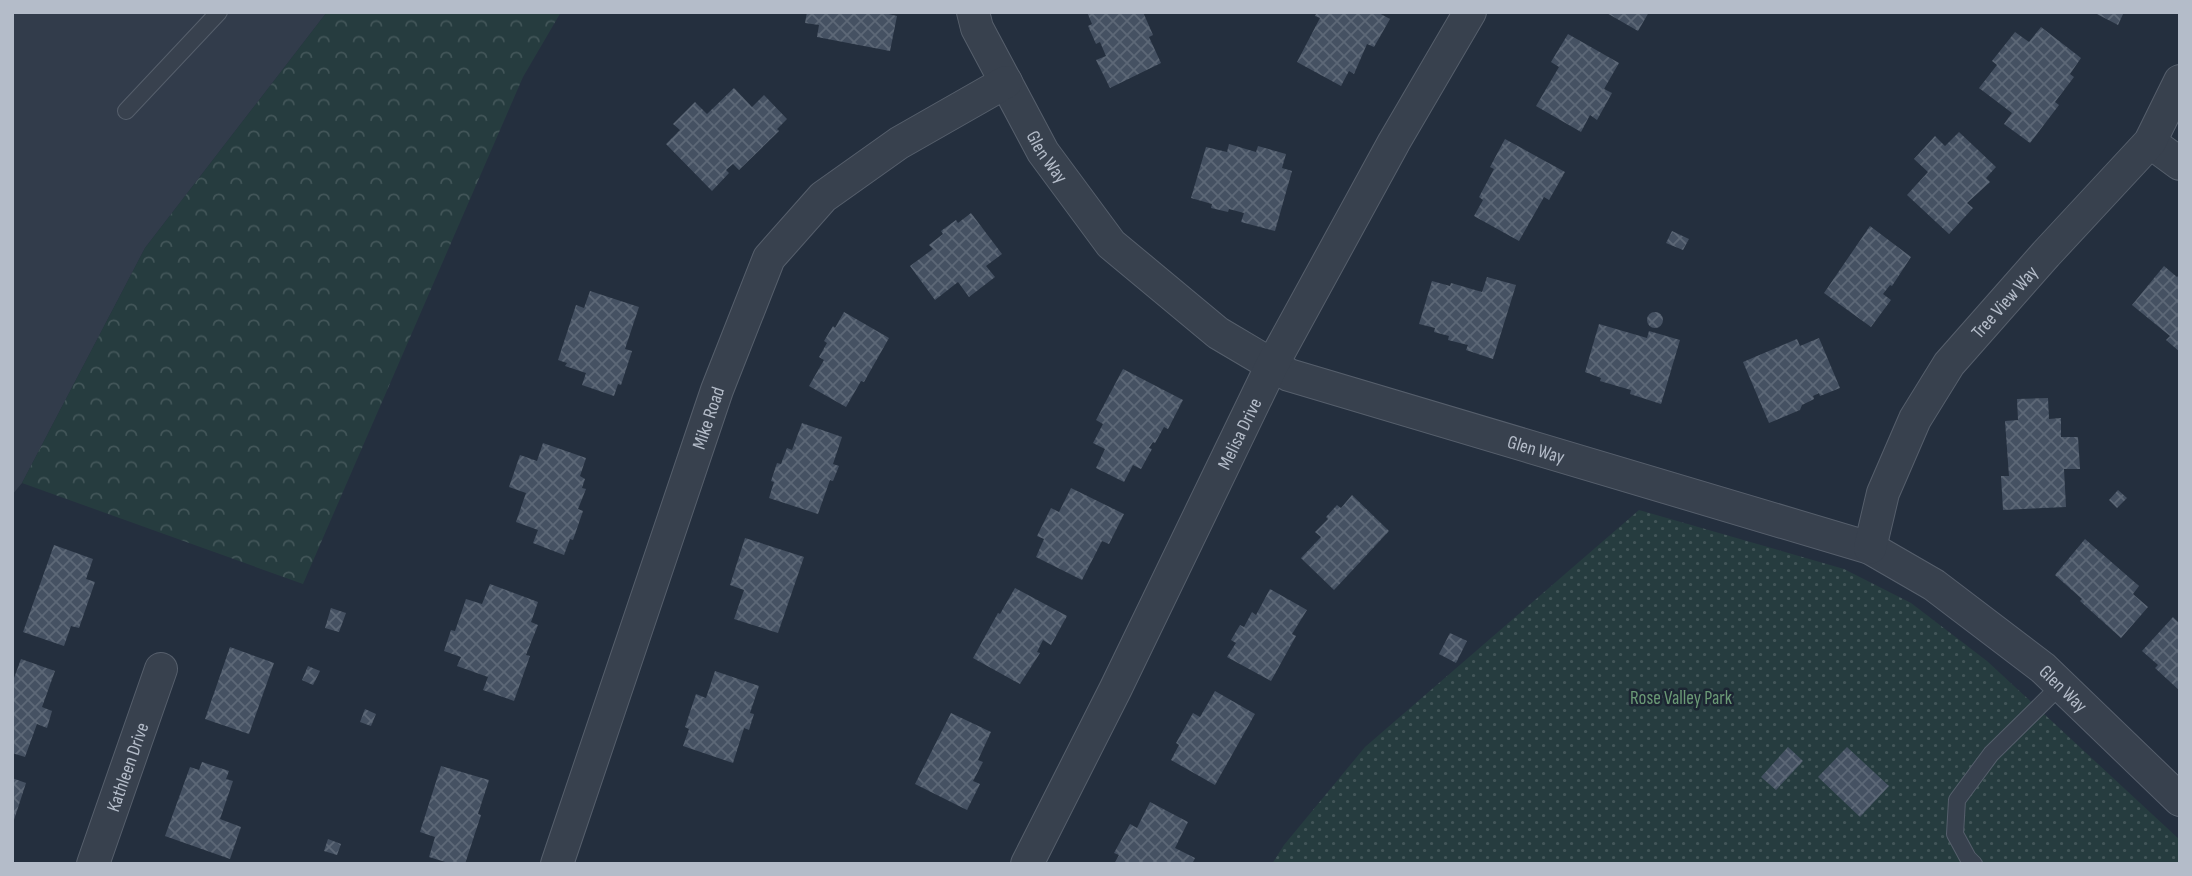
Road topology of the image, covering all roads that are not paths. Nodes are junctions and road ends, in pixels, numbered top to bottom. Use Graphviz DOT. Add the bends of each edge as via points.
graph roads {
  1 [pos="219,12"];
  2 [pos="973,12"];
  3 [pos="1469,12"];
  4 [pos="2180,81"];
  5 [pos="1006,82"];
  6 [pos="126,111"];
  7 [pos="2150,142"];
  8 [pos="2180,164"];
  9 [pos="1272,365"];
  10 [pos="1870,548"];
  11 [pos="161,669"];
  12 [pos="2060,685"];
  13 [pos="2180,800"];
  14 [pos="93,864"];
  15 [pos="557,864"];
  16 [pos="1027,864"];
  17 [pos="1974,864"];
  1 -- 6 [label="lane"];
  2 -- 5 [label="street, Glen Way"];
  3 -- 9 [label="street, Melisa Drive"];
  4 -- 7 [label="street, Tree View Way"];
  5 -- 9 [label="street, Glen Way" via="1044,152 1111,244 1218,333"];
  5 -- 15 [label="street, Mike Road" via="899,142 823,197 769,258 717,390"];
  7 -- 8 [label="street"];
  7 -- 10 [label="street, Tree View Way" via="1949,363 1915,419 1883,493"];
  9 -- 10 [label="street, Glen Way" via="1289,375"];
  9 -- 16 [label="street, Melisa Drive"];
  10 -- 12 [label="street, Glen Way" via="1934,585"];
  11 -- 14 [label="street, Kathleen Drive"];
  12 -- 13 [label="street, Glen Way"];
  12 -- 17 [label="lane" via="1991,754 1957,800 1955,834"];
}
